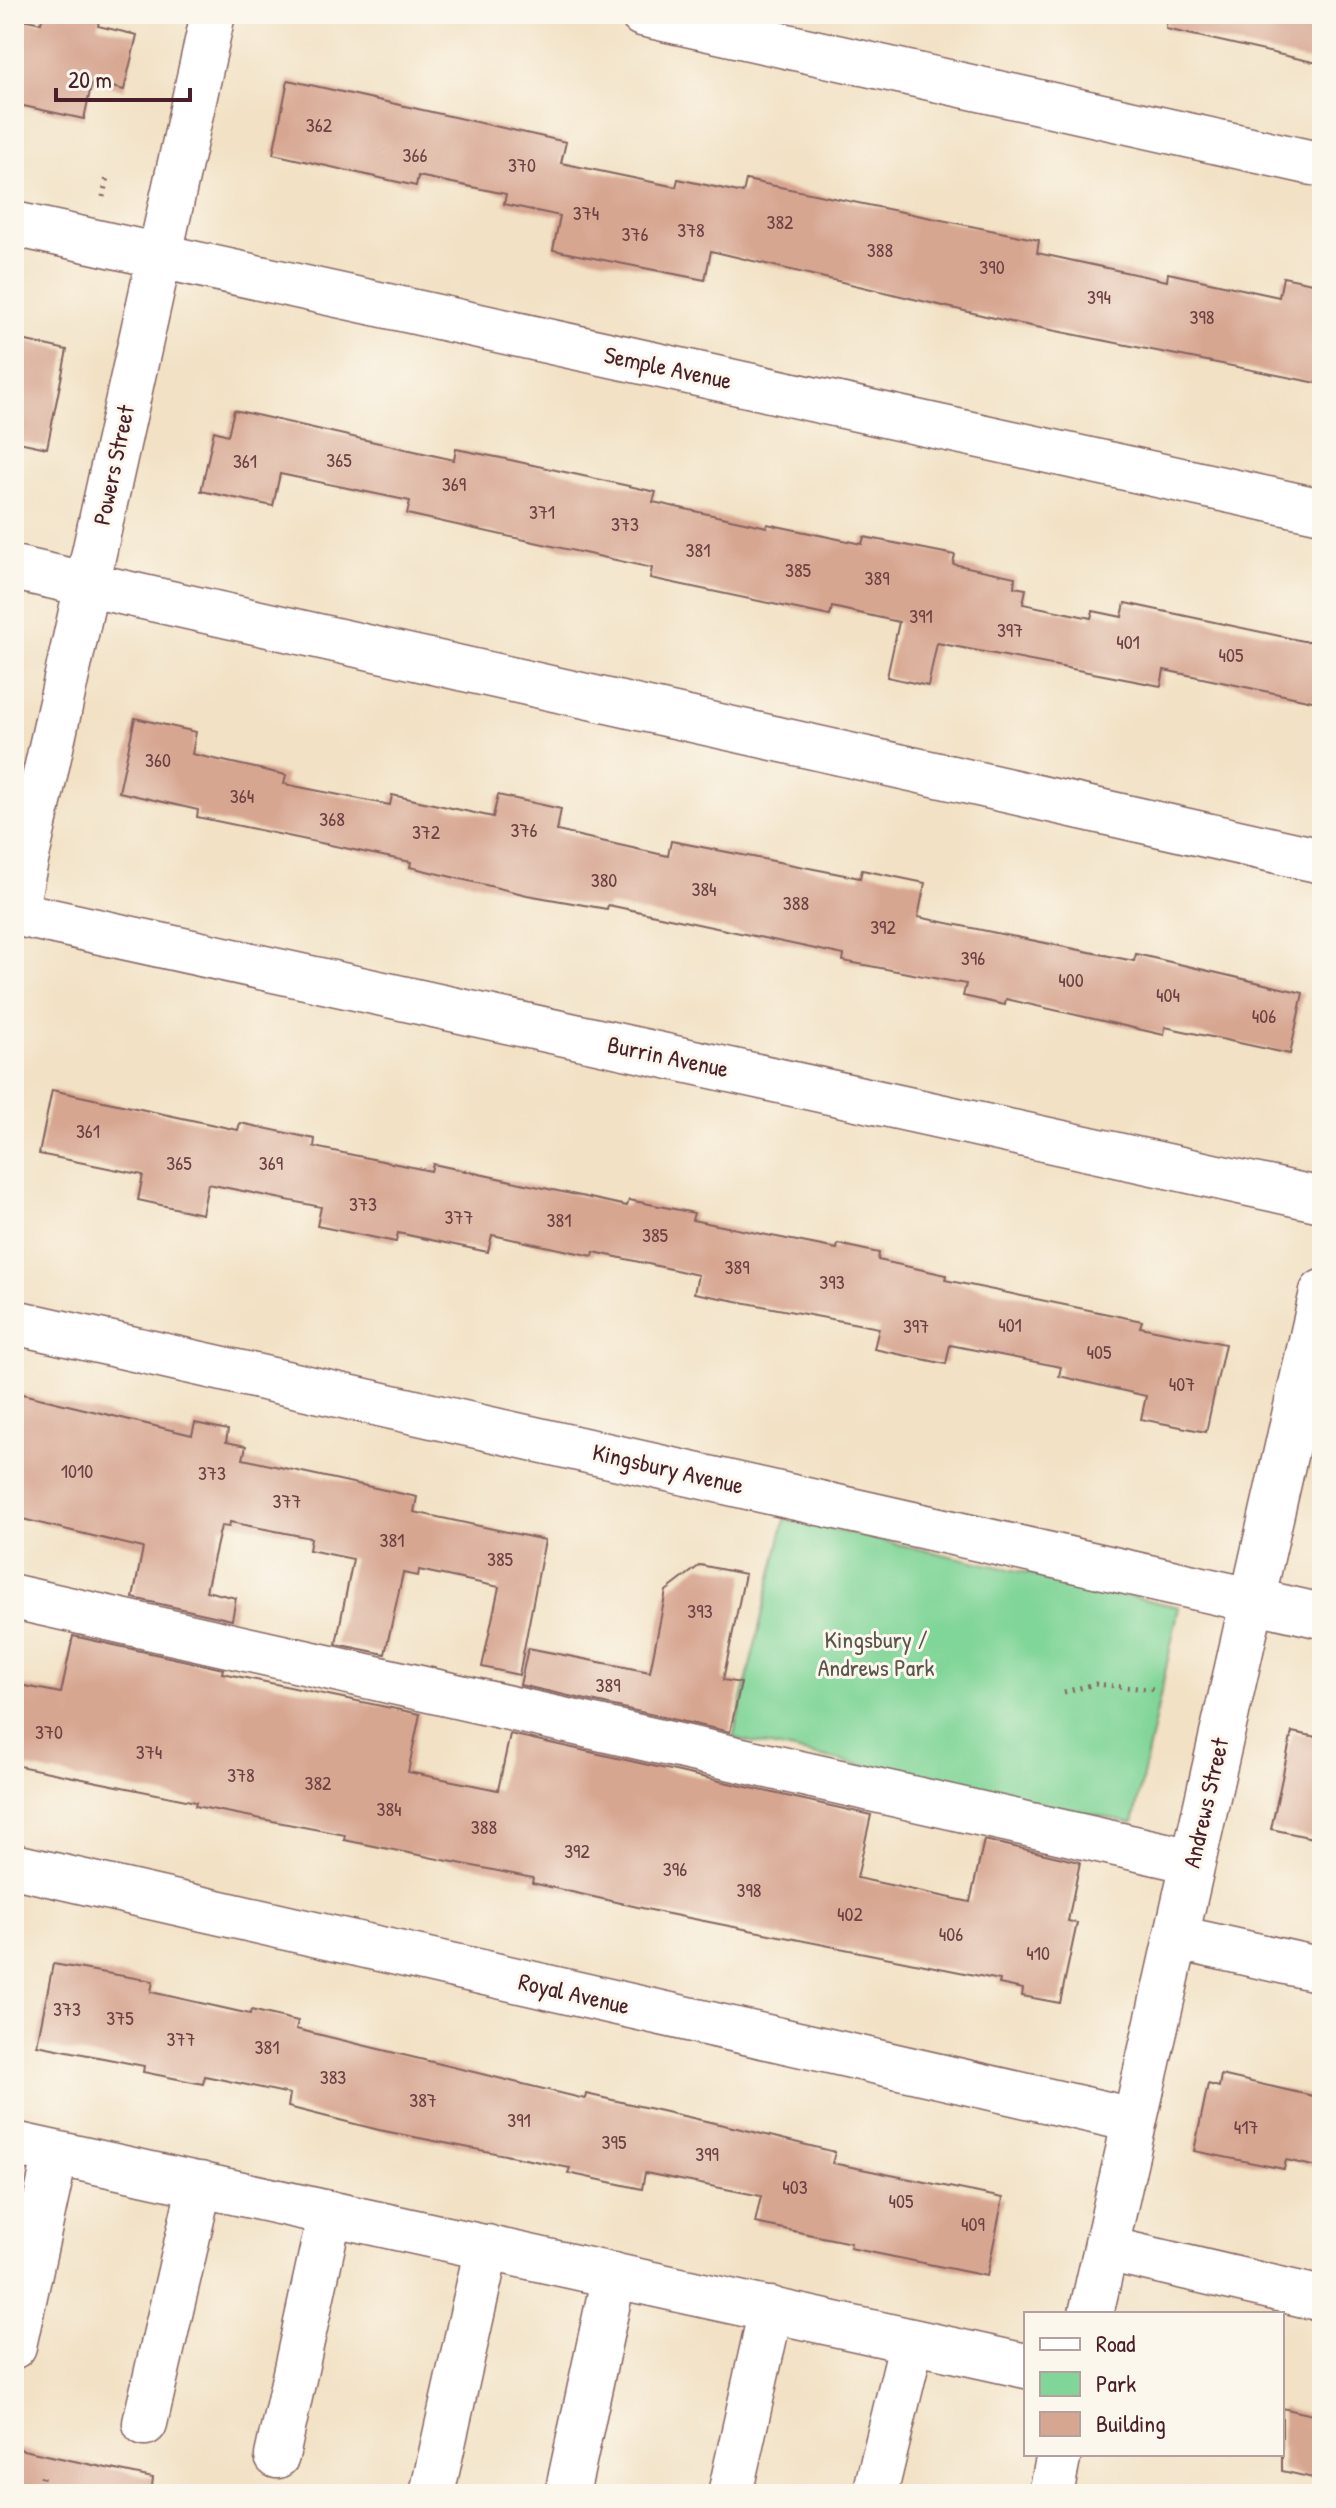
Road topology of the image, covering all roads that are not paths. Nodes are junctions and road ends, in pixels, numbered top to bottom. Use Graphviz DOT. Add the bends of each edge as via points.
graph roads {
  1 [pos="213,14"];
  2 [pos="642,14"];
  3 [pos="1322,165"];
  4 [pos="14,224"];
  5 [pos="160,257"];
  6 [pos="1322,511"];
  7 [pos="14,568"];
  8 [pos="87,585"];
  9 [pos="1322,861"];
  10 [pos="14,914"];
  11 [pos="1322,1200"];
  12 [pos="1322,1292"];
  13 [pos="14,1322"];
  14 [pos="14,1597"];
  15 [pos="1253,1600"];
  16 [pos="1322,1616"];
  17 [pos="1192,1861"];
  18 [pos="14,1866"];
  19 [pos="1178,1938"];
  20 [pos="1322,1970"];
  21 [pos="1133,2120"];
  22 [pos="14,2144"];
  23 [pos="56,2153"];
  24 [pos="200,2184"];
  25 [pos="330,2213"];
  26 [pos="487,2247"];
  27 [pos="1107,2249"];
  28 [pos="614,2275"];
  29 [pos="1322,2299"];
  30 [pos="771,2309"];
  31 [pos="1091,2312"];
  32 [pos="912,2341"];
  33 [pos="14,2346"];
  34 [pos="1024,2366"];
  35 [pos="145,2423"];
  36 [pos="277,2456"];
  37 [pos="1059,2456"];
  38 [pos="432,2494"];
  39 [pos="567,2494"];
  40 [pos="730,2494"];
  41 [pos="875,2494"];
  42 [pos="1051,2494"];
  1 -- 5 [label="street, Powers Street"];
  2 -- 3 [label="street"];
  4 -- 5 [label="street, Semple Avenue"];
  5 -- 6 [label="street, Semple Avenue"];
  5 -- 8 [label="street, Powers Street"];
  7 -- 8 [label="street"];
  8 -- 9 [label="street"];
  8 -- 10 [label="street, Powers Street"];
  10 -- 11 [label="street, Burrin Avenue"];
  12 -- 15 [label="street, Andrews Street"];
  13 -- 15 [label="street, Kingsbury Avenue"];
  14 -- 17 [label="street"];
  15 -- 16 [label="street, Kingsbury Avenue"];
  15 -- 17 [label="street, Andrews Street"];
  17 -- 19 [label="street, Andrews Street"];
  18 -- 21 [label="street, Royal Avenue"];
  19 -- 20 [label="street"];
  19 -- 21 [label="street, Andrews Street"];
  21 -- 27 [label="street, Andrews Street"];
  22 -- 23 [label="street"];
  23 -- 24 [label="street"];
  23 -- 33 [label="street"];
  24 -- 25 [label="street"];
  24 -- 35 [label="street"];
  25 -- 26 [label="street"];
  25 -- 36 [label="street"];
  26 -- 28 [label="street"];
  26 -- 38 [label="street"];
  27 -- 29 [label="street"];
  27 -- 31 [label="street, Andrews Street"];
  28 -- 30 [label="street"];
  28 -- 39 [label="street"];
  30 -- 32 [label="street"];
  30 -- 40 [label="street"];
  32 -- 34 [label="street"];
  32 -- 41 [label="street"];
  37 -- 42 [label="street"];
}
